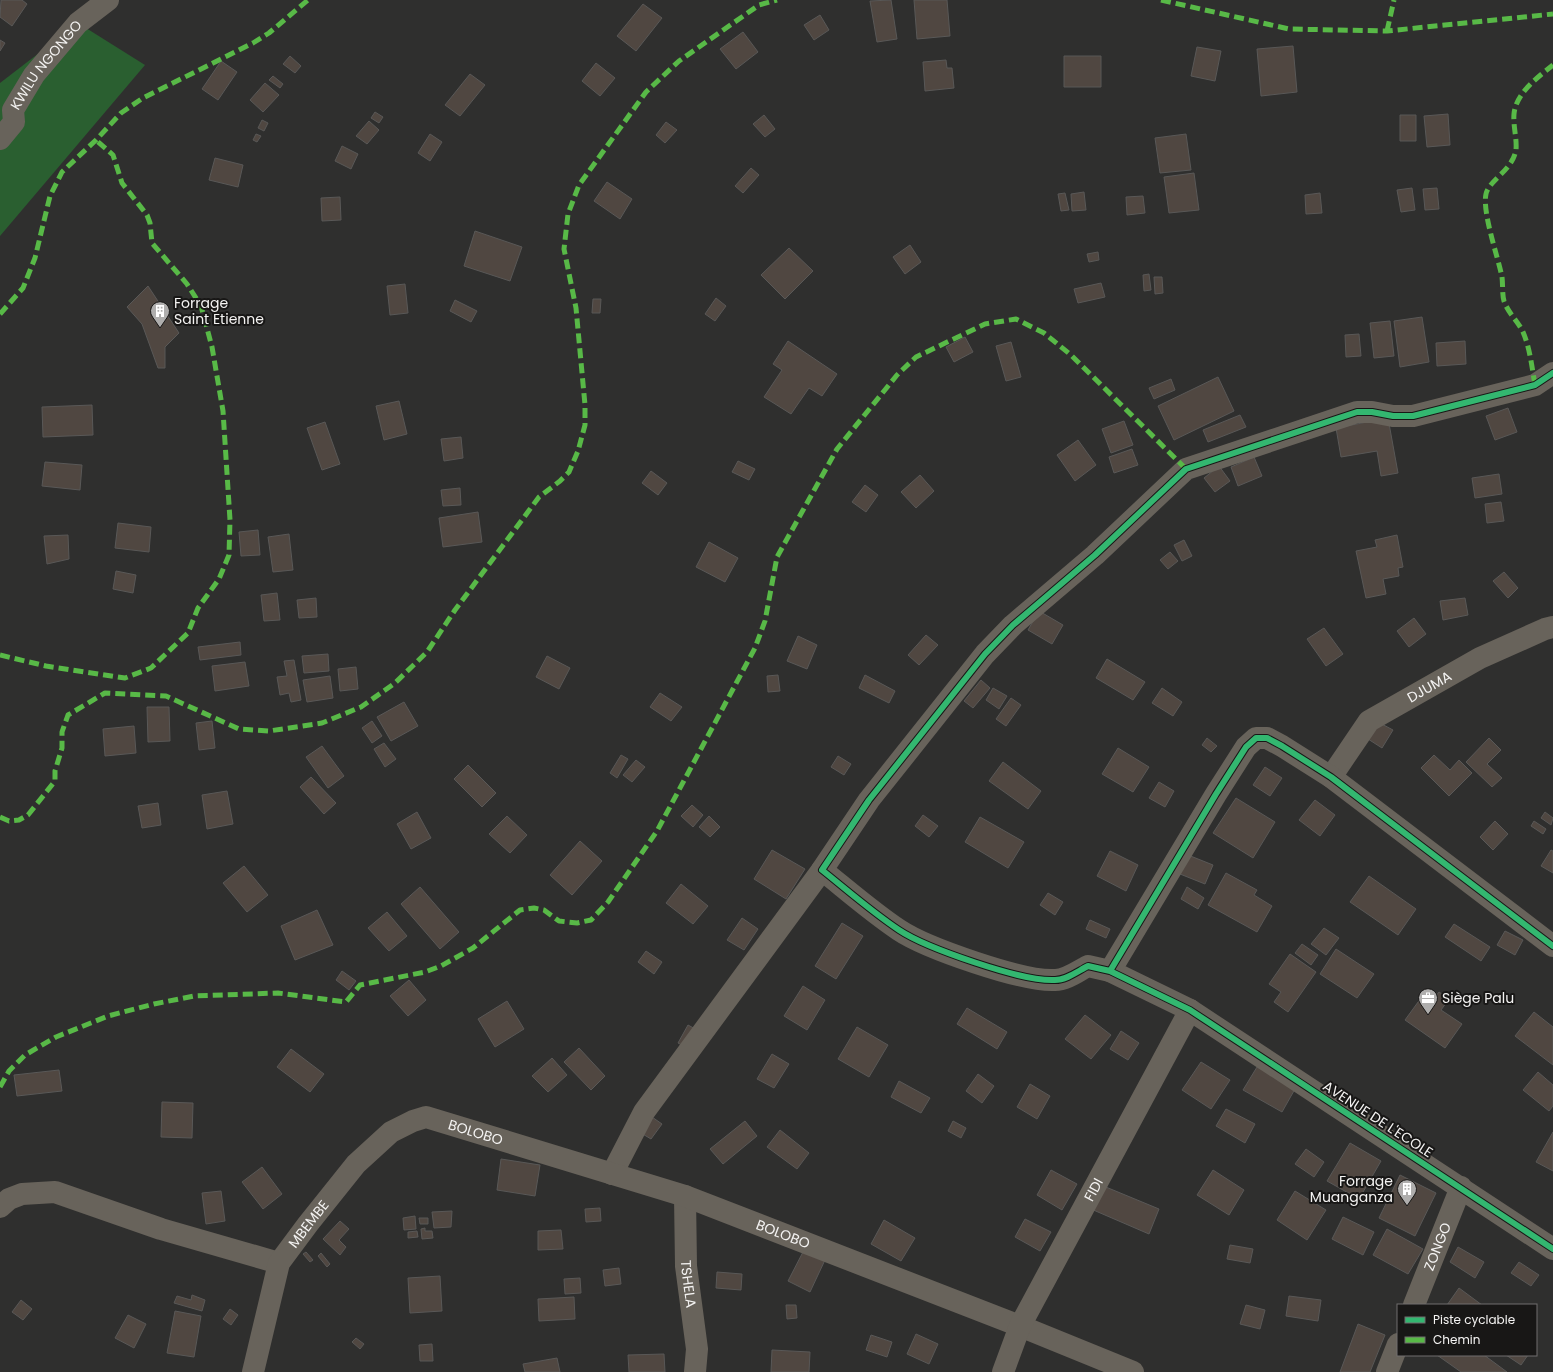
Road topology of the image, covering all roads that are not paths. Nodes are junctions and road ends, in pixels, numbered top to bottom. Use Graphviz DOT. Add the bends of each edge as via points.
graph roads {
  1 [pos="108,0"];
  2 [pos="0,139"];
  3 [pos="1553,373"];
  4 [pos="1553,627"];
  5 [pos="1331,777"];
  6 [pos="822,870"];
  7 [pos="1553,946"];
  8 [pos="1110,971"];
  9 [pos="1190,1010"];
  10 [pos="426,1117"];
  11 [pos="612,1174"];
  12 [pos="1461,1187"];
  13 [pos="684,1196"];
  14 [pos="0,1207"];
  15 [pos="1553,1249"];
  16 [pos="279,1263"];
  17 [pos="1414,1304"];
  18 [pos="1020,1326"];
  19 [pos="1397,1347"];
  20 [pos="253,1372"];
  21 [pos="695,1372"];
  22 [pos="1003,1372"];
  23 [pos="1133,1372"];
  24 [pos="1387,1372"];
  1 -- 2 [label="street, KWILU NGONGO" via="78,23 34,75 13,110 14,122"];
  3 -- 6 [label="street" via="1535,385 1413,416 1357,412 1186,469 1095,555 1013,625 985,654 869,800"];
  4 -- 5 [label="street, DJUMA" via="1480,658 1369,722"];
  5 -- 7 [label="street"];
  5 -- 8 [label="street" via="1267,738 1256,738 1252,741 1188,840"];
  6 -- 8 [label="street, AVENUE DE L'ECOLE" via="900,931 944,952 1029,978 1064,979 1088,966"];
  6 -- 11 [label="street" via="644,1112"];
  8 -- 9 [label="street, AVENUE DE L'ECOLE"];
  9 -- 12 [label="street, AVENUE DE L'ECOLE"];
  9 -- 18 [label="street, FIDI"];
  10 -- 11 [label="street, BOLOBO"];
  10 -- 16 [label="street, MBEMBE" via="391,1132 356,1164"];
  11 -- 13 [label="street, BOLOBO"];
  12 -- 15 [label="street, AVENUE DE L'ECOLE"];
  12 -- 17 [label="street, ZONGO"];
  13 -- 18 [label="street, BOLOBO"];
  13 -- 21 [label="street, TSHELA" via="686,1266 697,1349"];
  14 -- 16 [label="street" via="9,1199 22,1194 55,1192 168,1231"];
  16 -- 20 [label="street, MBEMBE"];
  18 -- 22 [label="street, FIDI"];
  18 -- 23 [label="street, BOLOBO"];
  19 -- 24 [label="street"];
}
